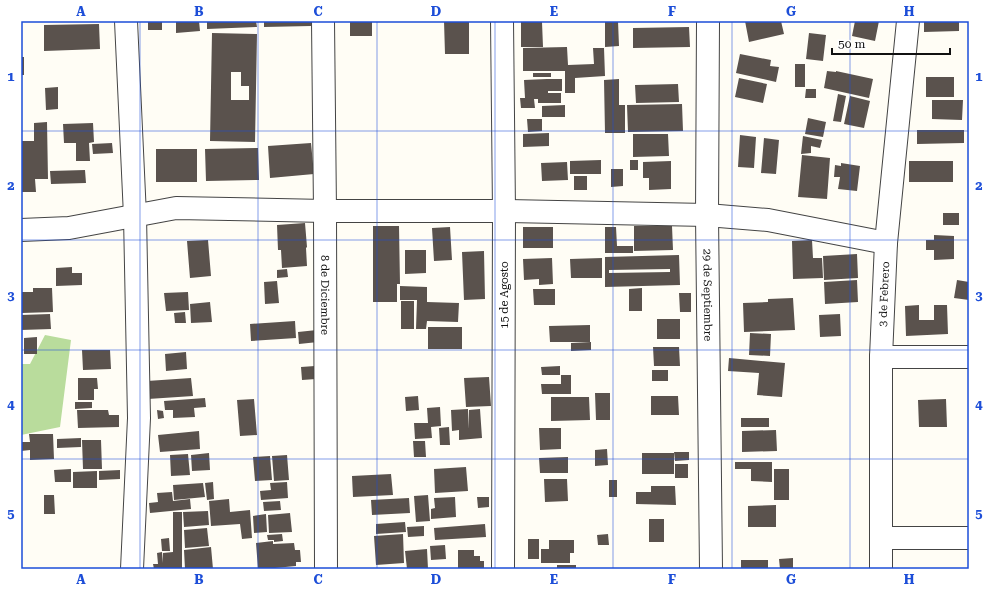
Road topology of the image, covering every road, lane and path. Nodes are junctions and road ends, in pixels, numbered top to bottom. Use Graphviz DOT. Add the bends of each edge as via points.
graph roads {
  1 [pos="126,21"];
  2 [pos="323,21"];
  3 [pos="502,21"];
  4 [pos="708,21"];
  5 [pos="908,21"];
  6 [pos="325,211"];
  7 [pos="504,211"];
  8 [pos="707,214"];
  9 [pos="135,216"];
  10 [pos="21,230"];
  11 [pos="886,243"];
  12 [pos="881,357"];
  13 [pos="969,357"];
  14 [pos="882,538"];
  15 [pos="969,538"];
  16 [pos="132,569"];
  17 [pos="326,569"];
  18 [pos="503,569"];
  19 [pos="711,569"];
  20 [pos="881,569"];
  1 -- 9 [label="street"];
  2 -- 6 [label="street, 8 de Diciembre"];
  3 -- 7 [label="street, 15 de Agosto"];
  4 -- 8 [label="street, 29 de Septiembre"];
  5 -- 11 [label="street, 3 de Febrero"];
  6 -- 7 [label="street"];
  6 -- 9 [label="street" via="176,208"];
  6 -- 17 [label="street, 8 de Diciembre"];
  7 -- 8 [label="street"];
  7 -- 18 [label="street, 15 de Agosto"];
  8 -- 11 [label="street" via="768,220"];
  8 -- 19 [label="street, 29 de Septiembre"];
  9 -- 10 [label="street" via="69,228"];
  9 -- 16 [label="street" via="139,418"];
  11 -- 12 [label="street, 3 de Febrero"];
  12 -- 13 [label="street"];
  12 -- 14 [label="street, 3 de Febrero"];
  14 -- 15 [label="street"];
  14 -- 20 [label="street, 3 de Febrero"];
}
